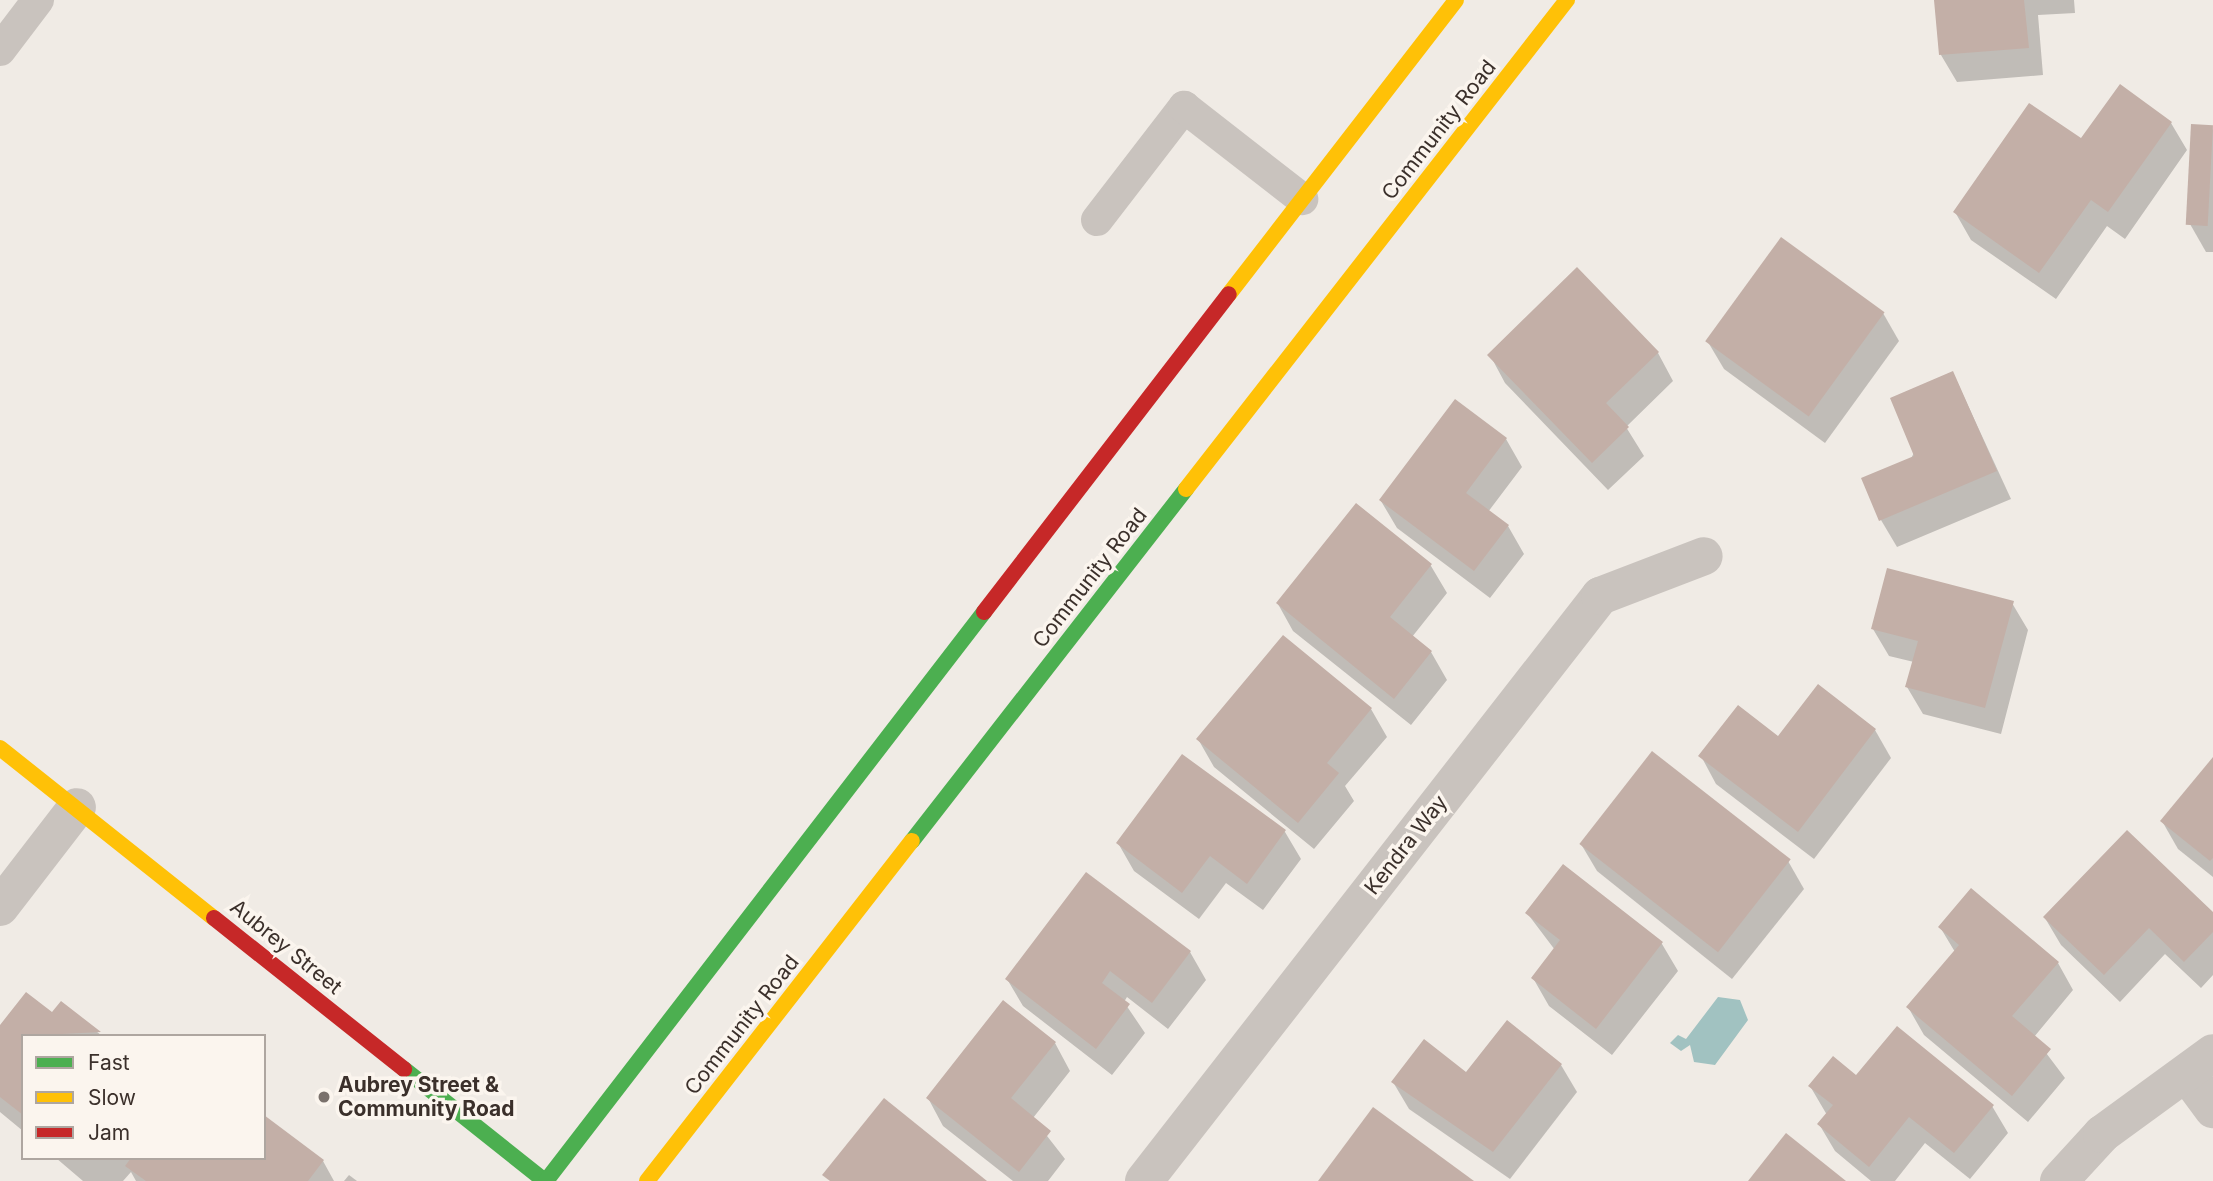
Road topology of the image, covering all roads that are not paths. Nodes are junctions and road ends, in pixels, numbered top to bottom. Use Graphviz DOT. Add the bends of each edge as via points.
graph roads {
  1 [pos="38,0"];
  2 [pos="1456,0"];
  3 [pos="1567,0"];
  4 [pos="0,50"];
  5 [pos="1301,199"];
  6 [pos="1097,220"];
  7 [pos="1704,556"];
  8 [pos="0,748"];
  9 [pos="77,807"];
  10 [pos="0,906"];
  11 [pos="2200,1064"];
  12 [pos="2213,1109"];
  13 [pos="546,1181"];
  14 [pos="647,1181"];
  15 [pos="1144,1181"];
  16 [pos="2059,1181"];
  1 -- 4 [label="lane"];
  2 -- 5 [label="main road"];
  3 -- 14 [label="main road, Community Road"];
  5 -- 6 [label="lane" via="1184,107"];
  5 -- 13 [label="main road"];
  7 -- 15 [label="street, Kendra Way" via="1600,596"];
  8 -- 9 [label="main road, Aubrey Street"];
  9 -- 10 [label="street"];
  9 -- 13 [label="main road, Aubrey Street"];
  11 -- 12 [label="street"];
  11 -- 16 [label="street" via="2102,1133"];
}
